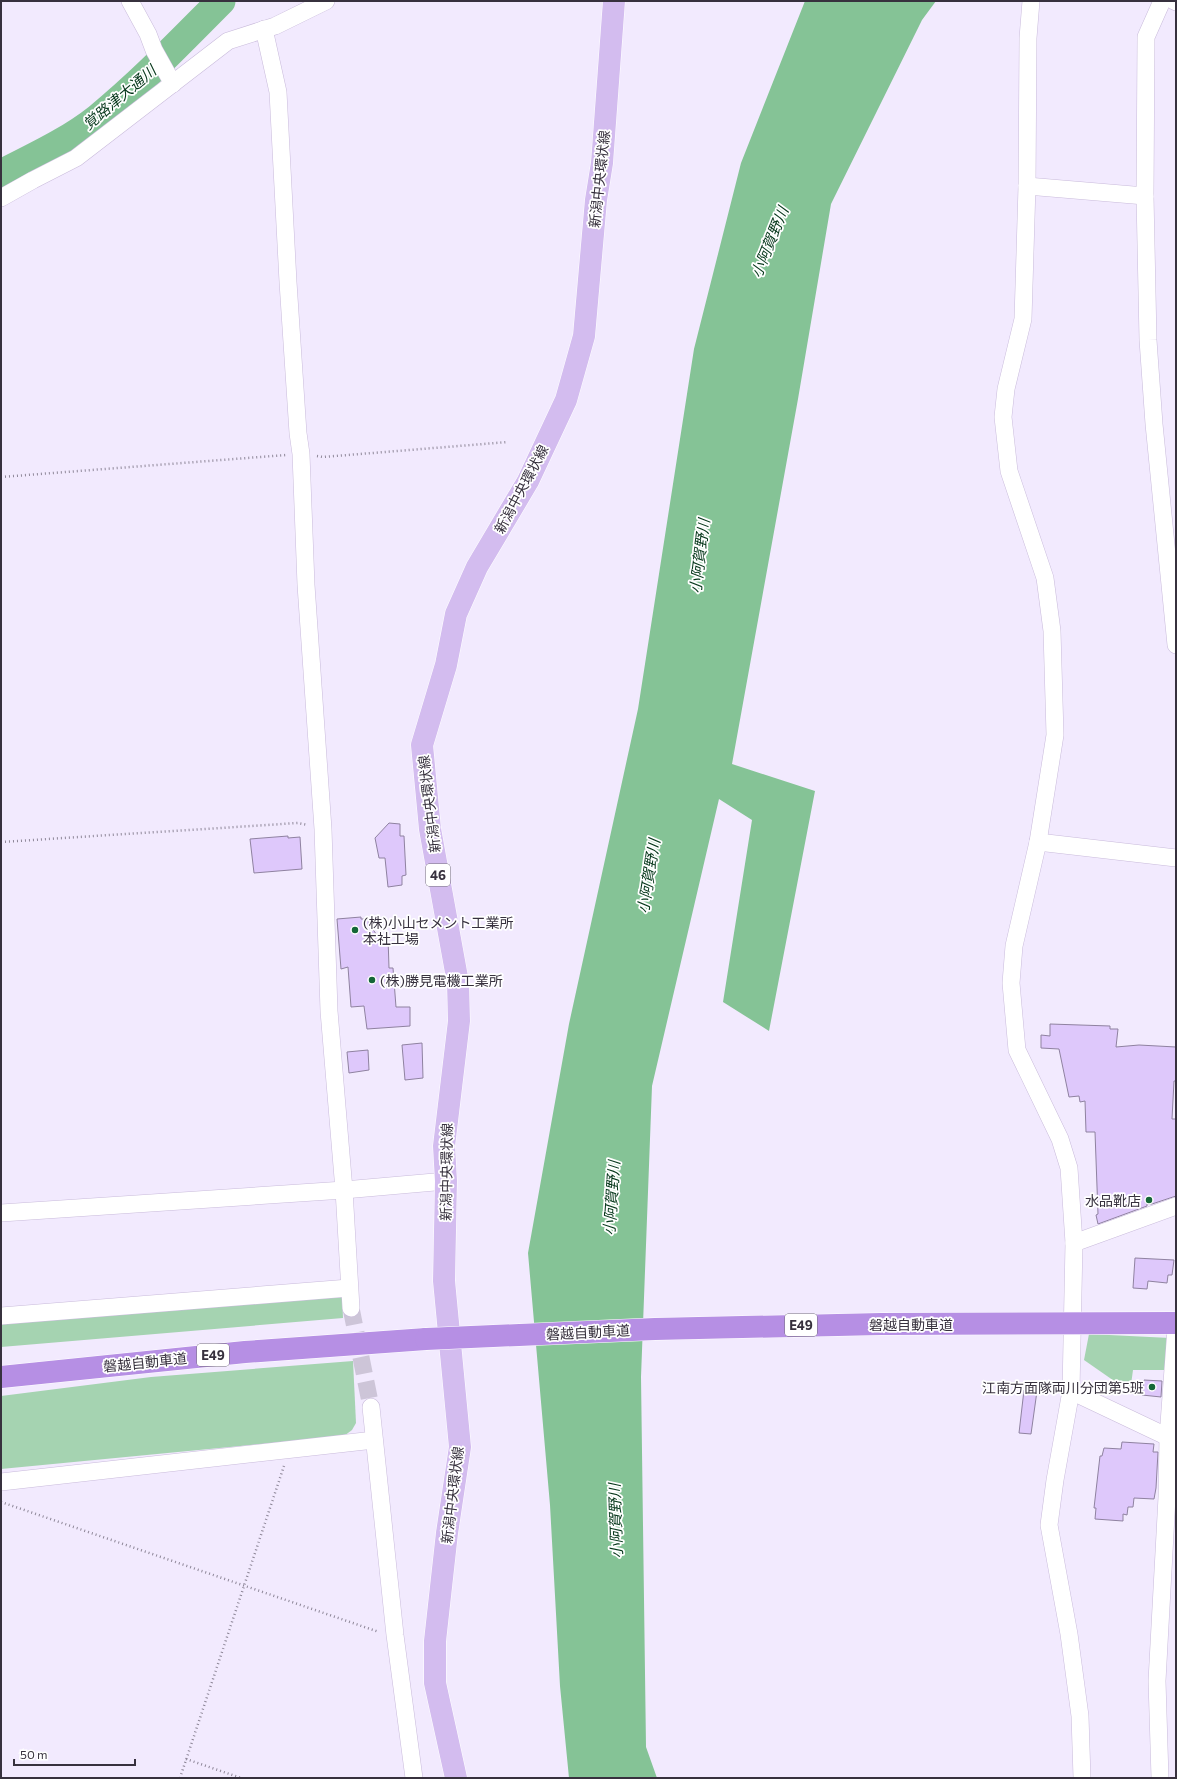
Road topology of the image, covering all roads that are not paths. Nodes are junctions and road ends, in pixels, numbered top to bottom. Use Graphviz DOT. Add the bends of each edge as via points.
graph roads {
  1 [pos="130,1"];
  2 [pos="326,1"];
  3 [pos="614,1"];
  4 [pos="1031,1"];
  5 [pos="1162,1"];
  6 [pos="264,29"];
  7 [pos="171,80"];
  8 [pos="1027,186"];
  9 [pos="1145,196"];
  10 [pos="1,198"];
  11 [pos="1171,551"];
  12 [pos="1176,645"];
  13 [pos="1038,842"];
  14 [pos="1176,858"];
  15 [pos="446,1180"];
  16 [pos="344,1190"];
  17 [pos="1176,1206"];
  18 [pos="1,1214"];
  19 [pos="1074,1243"];
  20 [pos="349,1288"];
  21 [pos="351,1308"];
  22 [pos="1,1316"];
  23 [pos="1176,1323"];
  24 [pos="1176,1328"];
  25 [pos="1,1377"];
  26 [pos="1071,1391"];
  27 [pos="371,1407"];
  28 [pos="1172,1437"];
  29 [pos="374,1440"];
  30 [pos="1,1482"];
  31 [pos="414,1778"];
  32 [pos="456,1778"];
  33 [pos="1082,1778"];
  34 [pos="1160,1778"];
  1 -- 7 [label="street"];
  2 -- 6 [label="street"];
  3 -- 15 [label="main road, 新潟中央環状線 / 46" via="602,163 596,200 584,336 566,400 528,482 477,567 456,614 446,665 422,745 430,829 458,983 459,1021 444,1146"];
  4 -- 8 [label="street" via="1028,38"];
  5 -- 9 [label="street" via="1146,37"];
  6 -- 7 [label="street" via="228,41"];
  6 -- 16 [label="street" via="278,92 288,282 301,454 306,585 323,830 329,1010"];
  7 -- 10 [label="street" via="76,158"];
  8 -- 9 [label="street"];
  8 -- 13 [label="street" via="1023,319 1006,389 1003,417 1009,471 1045,578 1052,631 1055,735"];
  9 -- 11 [label="street" via="1148,340 1154,424"];
  11 -- 12 [label="street"];
  13 -- 14 [label="street"];
  13 -- 19 [label="street" via="1014,946 1011,984 1017,1050 1060,1139 1069,1168"];
  15 -- 16 [label="street"];
  15 -- 32 [label="main road, 新潟中央環状線 / 46" via="444,1281 460,1447 435,1641 435,1683"];
  16 -- 18 [label="street"];
  16 -- 20 [label="street"];
  17 -- 19 [label="street"];
  19 -- 26 [label="street"];
  20 -- 21 [label="street"];
  20 -- 22 [label="street"];
  23 -- 25 [label="highway, 磐越自動車道 / E49, bridge" via="655,1328 426,1339 245,1352"];
  24 -- 28 [label="street"];
  26 -- 28 [label="street"];
  26 -- 33 [label="street" via="1049,1525 1069,1634 1080,1716"];
  27 -- 29 [label="street"];
  28 -- 34 [label="street" via="1157,1681"];
  29 -- 30 [label="street"];
  29 -- 31 [label="street" via="395,1635"];
}
